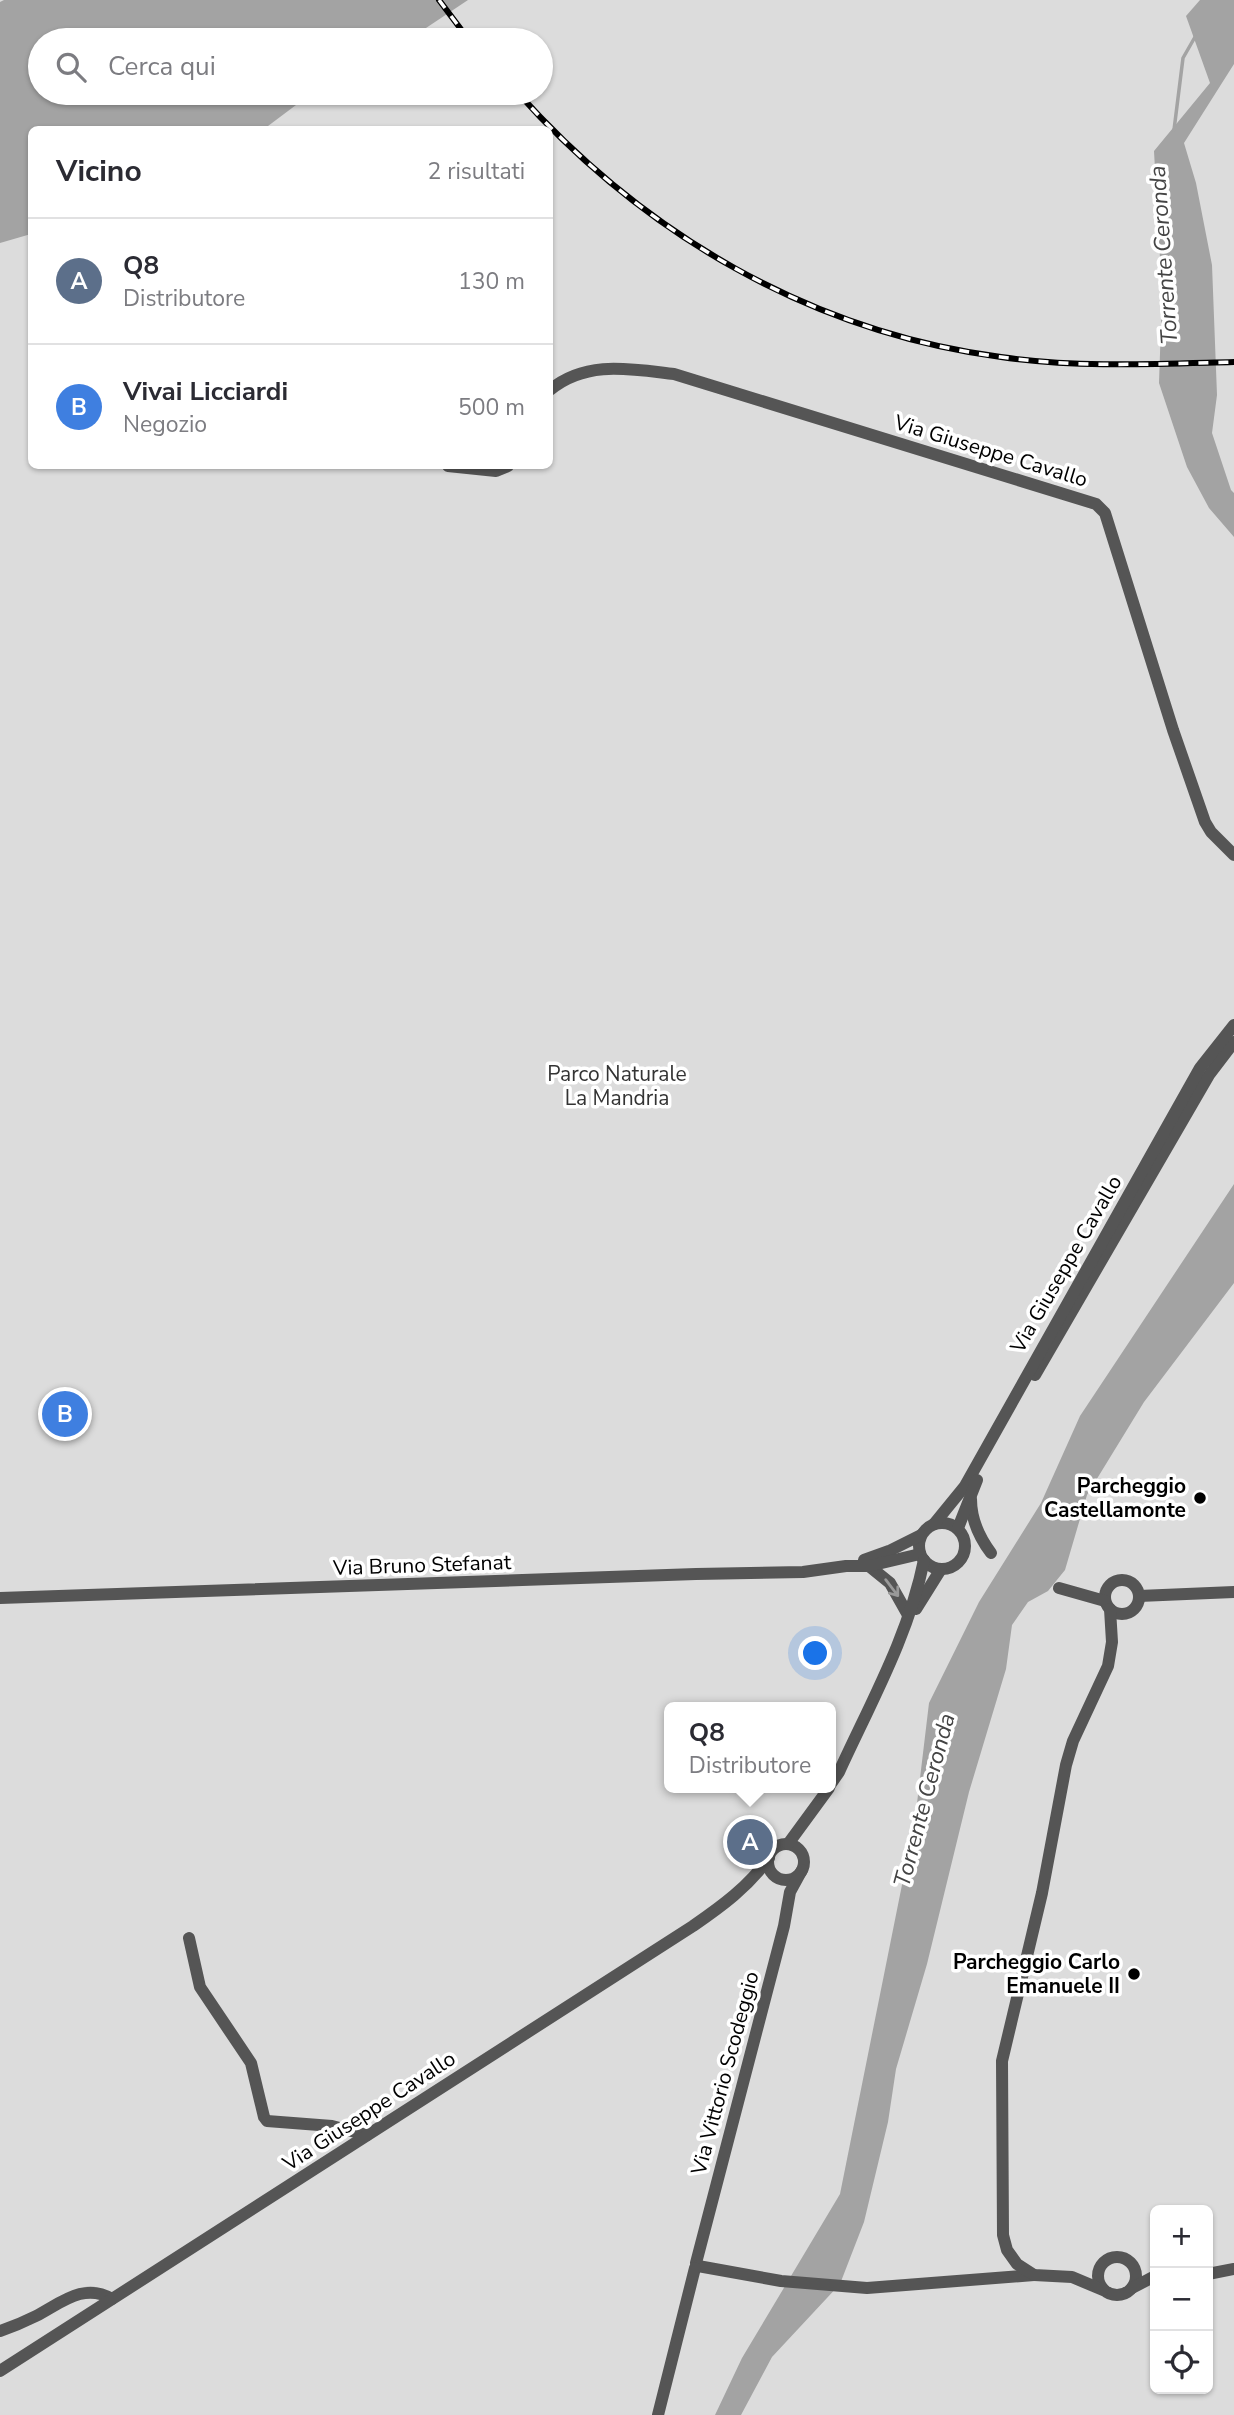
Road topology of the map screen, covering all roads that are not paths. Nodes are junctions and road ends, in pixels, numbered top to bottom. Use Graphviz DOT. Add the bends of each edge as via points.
graph roads {
  1 [pos="553,388"];
  2 [pos="477,469"];
  3 [pos="501,469"];
  4 [pos="1234,855"];
  5 [pos="1234,1025"];
  6 [pos="1234,1042"];
  7 [pos="971,1490"];
  8 [pos="934,1524"];
  9 [pos="961,1533"];
  10 [pos="921,1535"];
  11 [pos="965,1552"];
  12 [pos="994,1554"];
  13 [pos="922,1557"];
  14 [pos="846,1566"];
  15 [pos="869,1566"];
  16 [pos="941,1569"];
  17 [pos="1059,1588"];
  18 [pos="1234,1592"];
  19 [pos="1139,1597"];
  20 [pos="0,1598"];
  21 [pos="1107,1600"];
  22 [pos="1127,1613"];
  23 [pos="908,1615"];
  24 [pos="899,1640"];
  25 [pos="1112,1642"];
  26 [pos="836,1777"];
  27 [pos="825,1793"];
  28 [pos="805,1822"];
  29 [pos="788,1844"];
  30 [pos="800,1850"];
  31 [pos="769,1858"];
  32 [pos="771,1872"];
  33 [pos="754,1878"];
  34 [pos="787,1886"];
  35 [pos="189,1938"];
  36 [pos="367,2135"];
  37 [pos="1132,2265"];
  38 [pos="696,2266"];
  39 [pos="1101,2266"];
  40 [pos="1150,2274"];
  41 [pos="1034,2275"];
  42 [pos="1072,2277"];
  43 [pos="1150,2278"];
  44 [pos="1132,2288"];
  45 [pos="1103,2290"];
  46 [pos="112,2299"];
  47 [pos="0,2331"];
  48 [pos="0,2371"];
  49 [pos="658,2415"];
  1 -- 4 [label="street, Via Giuseppe Cavallo" via="562,380 608,367 674,374 1096,504 1105,513 1205,822"];
  2 -- 3 [label="street"];
  5 -- 8 [label="street, Via Giuseppe Cavallo" via="1200,1068 965,1486"];
  6 -- 7 [label="street, Via Giuseppe Cavallo" via="1209,1075"];
  7 -- 9 [label="street, Via Giuseppe Cavallo"];
  7 -- 12 [label="street" via="971,1513 981,1539"];
  8 -- 9 [label="street" via="946,1522"];
  8 -- 10 [label="street"];
  9 -- 11 [label="street"];
  9 -- 12 [label="street"];
  10 -- 13 [label="street"];
  10 -- 14 [label="street, Via Bruno Stefanat"];
  11 -- 12 [label="street"];
  11 -- 16 [label="street" via="956,1565"];
  13 -- 15 [label="street, Via Bruno Stefanat"];
  13 -- 16 [label="street"];
  13 -- 23 [label="street"];
  14 -- 15 [label="street, Via Bruno Stefanat"];
  14 -- 20 [label="street, Via Bruno Stefanat" via="803,1572"];
  15 -- 23 [label="street, one-way" via="890,1583"];
  16 -- 24 [label="street"];
  17 -- 21 [label="street"];
  18 -- 19 [label="street"];
  19 -- 21 [label="street" via="1125,1580 1115,1581"];
  19 -- 22 [label="street"];
  21 -- 22 [label="street" via="1118,1613"];
  21 -- 25 [label="street"];
  22 -- 25 [label="street"];
  23 -- 24 [label="street"];
  24 -- 26 [label="street"];
  25 -- 41 [label="street" via="1108,1666 1066,1765 1042,1893 1002,2061 1003,2235 1017,2264"];
  27 -- 28 [label="street"];
  28 -- 29 [label="street"];
  28 -- 30 [label="street"];
  29 -- 30 [label="street"];
  29 -- 31 [label="street" via="774,1849"];
  30 -- 34 [label="street" via="802,1870"];
  31 -- 32 [label="street"];
  31 -- 33 [label="street, Via Giuseppe Cavallo"];
  32 -- 33 [label="street, Via Giuseppe Cavallo"];
  32 -- 34 [label="street"];
  33 -- 36 [label="street, Via Giuseppe Cavallo" via="693,1926"];
  34 -- 38 [label="street, Via Vittorio Scodeggio" via="784,1926"];
  35 -- 36 [label="street" via="200,1987 251,2063 267,2121 332,2126"];
  36 -- 46 [label="street, Via Giuseppe Cavallo"];
  37 -- 39 [label="street" via="1116,2257"];
  37 -- 40 [label="street"];
  37 -- 44 [label="street" via="1136,2277"];
  38 -- 41 [label="street" via="781,2281 867,2288"];
  38 -- 49 [label="street, Via Vittorio Scodeggio"];
  39 -- 42 [label="street"];
  39 -- 45 [label="street" via="1098,2278"];
  41 -- 42 [label="street"];
  42 -- 45 [label="street"];
  43 -- 44 [label="street"];
  44 -- 45 [label="street" via="1121,2295"];
  46 -- 47 [label="street" via="103,2293 75,2294"];
  46 -- 48 [label="street, Via Giuseppe Cavallo"];
}
